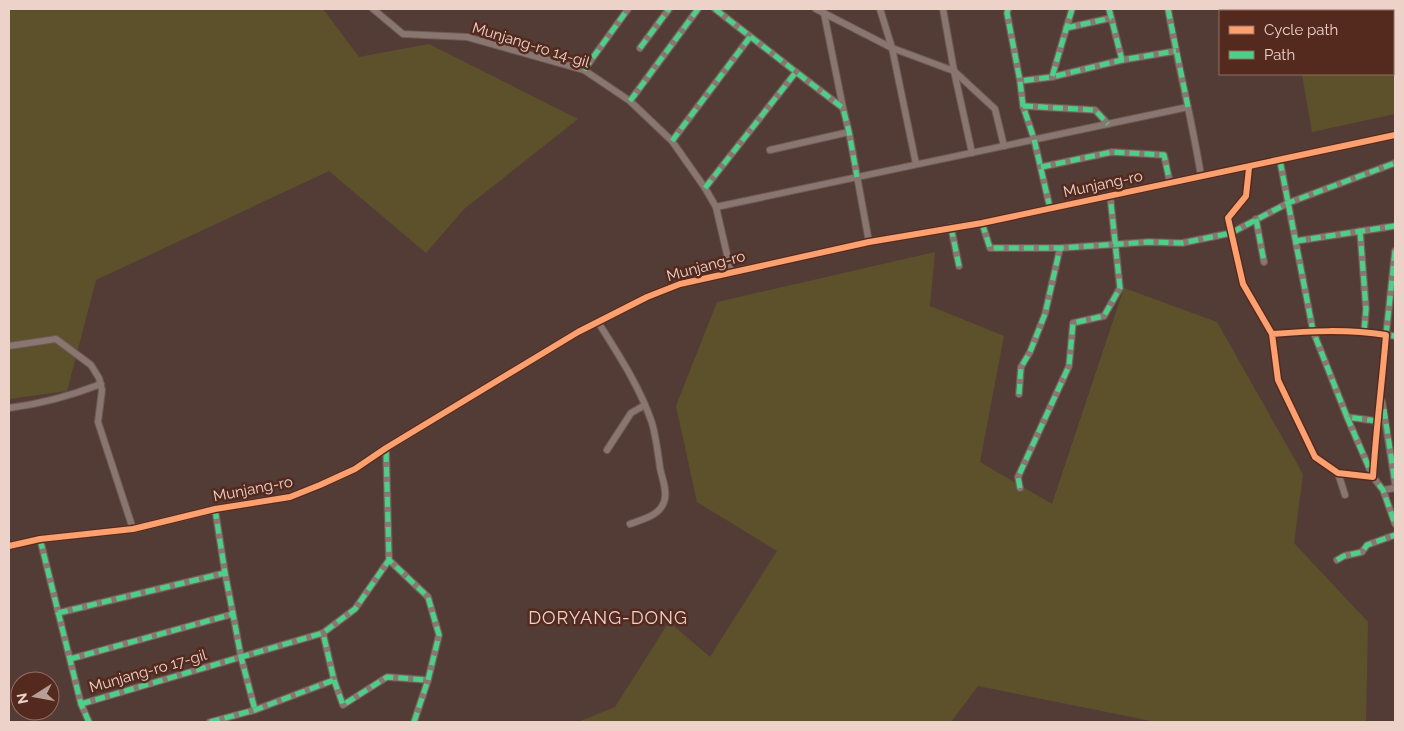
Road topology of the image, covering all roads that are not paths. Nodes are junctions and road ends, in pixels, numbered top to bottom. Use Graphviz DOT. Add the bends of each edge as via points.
graph roads {
  1 [pos="373,9"];
  2 [pos="628,9"];
  3 [pos="669,9"];
  4 [pos="698,9"];
  5 [pos="714,9"];
  6 [pos="816,9"];
  7 [pos="880,9"];
  8 [pos="943,9"];
  9 [pos="1008,9"];
  10 [pos="1072,9"];
  11 [pos="1109,9"];
  12 [pos="1168,9"];
  13 [pos="824,13"];
  14 [pos="1111,18"];
  15 [pos="1066,28"];
  16 [pos="750,37"];
  17 [pos="640,48"];
  18 [pos="892,48"];
  19 [pos="1176,51"];
  20 [pos="1122,60"];
  21 [pos="584,70"];
  22 [pos="954,71"];
  23 [pos="796,72"];
  24 [pos="1052,77"];
  25 [pos="1020,82"];
  26 [pos="630,101"];
  27 [pos="1023,106"];
  28 [pos="1188,107"];
  29 [pos="843,108"];
  30 [pos="1108,124"];
  31 [pos="849,132"];
  32 [pos="1395,135"];
  33 [pos="1034,139"];
  34 [pos="672,141"];
  35 [pos="1004,146"];
  36 [pos="770,150"];
  37 [pos="972,153"];
  38 [pos="1280,161"];
  39 [pos="1395,163"];
  40 [pos="916,164"];
  41 [pos="1041,167"];
  42 [pos="1249,168"];
  43 [pos="1201,176"];
  44 [pos="856,177"];
  45 [pos="1170,183"];
  46 [pos="705,188"];
  47 [pos="1110,195"];
  48 [pos="1288,203"];
  49 [pos="716,207"];
  50 [pos="1050,208"];
  51 [pos="1256,219"];
  52 [pos="982,223"];
  53 [pos="1395,226"];
  54 [pos="951,228"];
  55 [pos="1360,231"];
  56 [pos="1230,233"];
  57 [pos="1296,241"];
  58 [pos="869,242"];
  59 [pos="1116,244"];
  60 [pos="1060,248"];
  61 [pos="1395,251"];
  62 [pos="1264,262"];
  63 [pos="959,266"];
  64 [pos="731,272"];
  65 [pos="598,322"];
  66 [pos="1313,331"];
  67 [pos="1364,332"];
  68 [pos="1272,334"];
  69 [pos="1386,335"];
  70 [pos="1395,336"];
  71 [pos="9,346"];
  72 [pos="101,384"];
  73 [pos="1381,393"];
  74 [pos="1019,394"];
  75 [pos="645,405"];
  76 [pos="9,408"];
  77 [pos="1347,417"];
  78 [pos="1377,421"];
  79 [pos="386,448"];
  80 [pos="607,450"];
  81 [pos="1338,473"];
  82 [pos="1373,477"];
  83 [pos="1395,483"];
  84 [pos="1020,488"];
  85 [pos="1395,488"];
  86 [pos="1383,490"];
  87 [pos="1345,495"];
  88 [pos="215,509"];
  89 [pos="630,524"];
  90 [pos="1395,524"];
  91 [pos="132,529"];
  92 [pos="1395,535"];
  93 [pos="40,540"];
  94 [pos="9,546"];
  95 [pos="388,560"];
  96 [pos="1337,560"];
  97 [pos="225,573"];
  98 [pos="58,613"];
  99 [pos="233,614"];
  100 [pos="322,633"];
  101 [pos="241,657"];
  102 [pos="70,659"];
  103 [pos="334,680"];
  104 [pos="428,680"];
  105 [pos="81,704"];
  106 [pos="255,710"];
  107 [pos="89,722"];
  108 [pos="210,722"];
  109 [pos="414,722"];
  1 -- 21 [label="street, Munjang-ro 14-gil" via="403,34 467,37"];
  2 -- 21 [label="street"];
  3 -- 17 [label="street"];
  4 -- 26 [label="street"];
  5 -- 16 [label="street"];
  6 -- 13 [label="street"];
  7 -- 18 [label="street"];
  8 -- 22 [label="street"];
  9 -- 25 [label="street"];
  10 -- 15 [label="street"];
  11 -- 14 [label="street"];
  12 -- 19 [label="street"];
  13 -- 18 [label="street"];
  13 -- 29 [label="street"];
  14 -- 15 [label="street"];
  14 -- 20 [label="street"];
  15 -- 24 [label="street"];
  16 -- 23 [label="street"];
  16 -- 34 [label="street"];
  18 -- 22 [label="street"];
  18 -- 40 [label="street"];
  19 -- 20 [label="street"];
  19 -- 28 [label="street"];
  20 -- 24 [label="street"];
  21 -- 26 [label="street, Munjang-ro 14-gil"];
  22 -- 35 [label="street" via="995,108"];
  22 -- 37 [label="street"];
  23 -- 29 [label="street"];
  23 -- 46 [label="street"];
  24 -- 25 [label="street"];
  25 -- 27 [label="street"];
  26 -- 34 [label="street, Munjang-ro 14-gil"];
  27 -- 30 [label="street" via="1095,110"];
  27 -- 33 [label="street"];
  28 -- 30 [label="street"];
  28 -- 43 [label="street"];
  29 -- 31 [label="street"];
  30 -- 33 [label="street"];
  31 -- 36 [label="street"];
  31 -- 44 [label="street"];
  32 -- 38 [label="street, Munjang-ro"];
  33 -- 35 [label="street"];
  33 -- 41 [label="street"];
  34 -- 46 [label="street, Munjang-ro 14-gil"];
  35 -- 37 [label="street"];
  37 -- 40 [label="street"];
  38 -- 42 [label="street, Munjang-ro"];
  38 -- 48 [label="street"];
  39 -- 48 [label="street"];
  40 -- 44 [label="street"];
  41 -- 45 [label="street" via="1112,152 1164,155"];
  41 -- 50 [label="street"];
  42 -- 43 [label="street, Munjang-ro"];
  42 -- 56 [label="street" via="1246,196 1228,218"];
  43 -- 45 [label="street, Munjang-ro"];
  44 -- 49 [label="street"];
  44 -- 58 [label="street"];
  45 -- 47 [label="street, Munjang-ro"];
  46 -- 49 [label="street, Munjang-ro 14-gil"];
  47 -- 50 [label="street, Munjang-ro"];
  47 -- 59 [label="street"];
  48 -- 51 [label="street"];
  48 -- 57 [label="street"];
  49 -- 64 [label="street, Munjang-ro 14-gil"];
  50 -- 52 [label="street, Munjang-ro"];
  51 -- 56 [label="street"];
  51 -- 62 [label="street"];
  52 -- 54 [label="street, Munjang-ro"];
  52 -- 60 [label="street" via="990,248"];
  53 -- 55 [label="street"];
  54 -- 58 [label="street, Munjang-ro"];
  54 -- 63 [label="street"];
  55 -- 57 [label="street"];
  55 -- 67 [label="street" via="1366,309"];
  56 -- 59 [label="street" via="1182,243"];
  56 -- 68 [label="street" via="1243,284"];
  57 -- 66 [label="street"];
  58 -- 64 [label="street, Munjang-ro"];
  59 -- 60 [label="street"];
  59 -- 84 [label="street" via="1120,288 1104,316 1073,323 1069,366 1018,477"];
  60 -- 74 [label="street" via="1045,314 1021,367"];
  61 -- 69 [label="street"];
  64 -- 65 [label="street, Munjang-ro" via="647,296"];
  65 -- 75 [label="street"];
  65 -- 79 [label="street, Munjang-ro"];
  66 -- 67 [label="street"];
  66 -- 68 [label="street"];
  66 -- 77 [label="street"];
  67 -- 69 [label="street"];
  68 -- 81 [label="street" via="1278,380 1315,457"];
  69 -- 70 [label="street"];
  69 -- 73 [label="street"];
  71 -- 72 [label="street" via="56,339 91,365"];
  72 -- 76 [label="street" via="64,397"];
  72 -- 91 [label="street" via="98,422"];
  73 -- 78 [label="street"];
  73 -- 83 [label="street"];
  75 -- 80 [label="street" via="631,413"];
  75 -- 89 [label="street" via="652,425 665,501 654,515"];
  77 -- 78 [label="street"];
  77 -- 82 [label="street"];
  78 -- 82 [label="street"];
  79 -- 88 [label="street, Munjang-ro" via="355,469 290,497"];
  79 -- 95 [label="street"];
  81 -- 82 [label="street"];
  81 -- 87 [label="street"];
  82 -- 86 [label="street"];
  85 -- 86 [label="street"];
  86 -- 90 [label="street"];
  88 -- 91 [label="street, Munjang-ro"];
  88 -- 97 [label="street"];
  91 -- 93 [label="street, Munjang-ro"];
  92 -- 96 [label="street" via="1367,545 1362,552"];
  93 -- 94 [label="street, Munjang-ro"];
  93 -- 98 [label="street"];
  95 -- 100 [label="street, Munjang-ro 17-gil" via="355,609"];
  95 -- 104 [label="street" via="428,598 439,636"];
  97 -- 98 [label="street"];
  97 -- 99 [label="street"];
  98 -- 102 [label="street"];
  99 -- 101 [label="street"];
  99 -- 102 [label="street"];
  100 -- 101 [label="street, Munjang-ro 17-gil"];
  100 -- 103 [label="street"];
  101 -- 105 [label="street, Munjang-ro 17-gil"];
  101 -- 106 [label="street"];
  102 -- 105 [label="street"];
  103 -- 104 [label="street" via="343,705 387,677"];
  103 -- 106 [label="street"];
  104 -- 109 [label="street"];
  105 -- 107 [label="street, Munjang-ro 17-gil"];
  106 -- 108 [label="street"];
}
